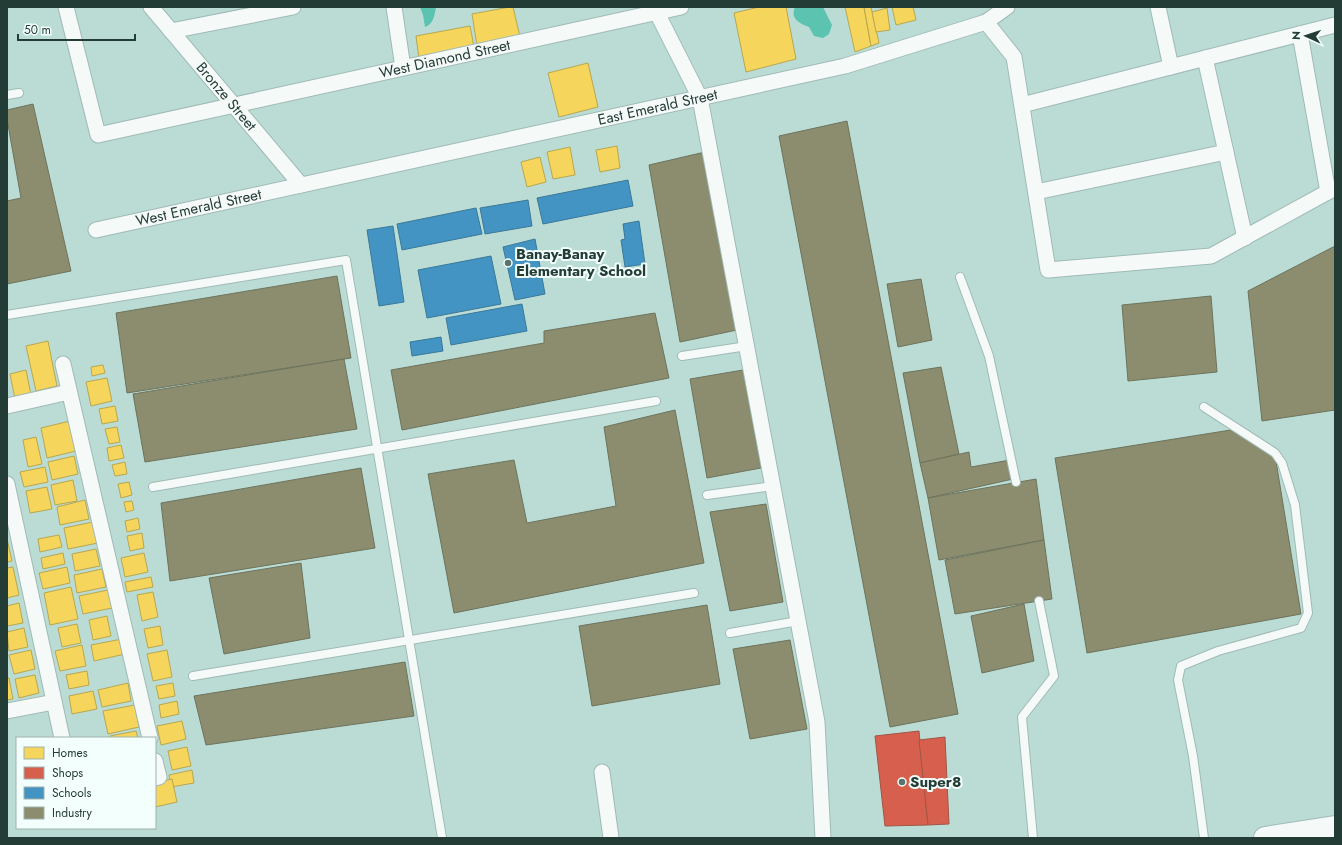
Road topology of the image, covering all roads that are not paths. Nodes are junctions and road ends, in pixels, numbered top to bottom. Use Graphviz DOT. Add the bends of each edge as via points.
graph roads {
  1 [pos="66,7"];
  2 [pos="151,7"];
  3 [pos="293,7"];
  4 [pos="394,7"];
  5 [pos="681,7"];
  6 [pos="1008,7"];
  7 [pos="1158,7"];
  8 [pos="655,10"];
  9 [pos="243,12"];
  10 [pos="986,22"];
  11 [pos="1335,25"];
  12 [pos="171,31"];
  13 [pos="1300,34"];
  14 [pos="1205,58"];
  15 [pos="1171,67"];
  16 [pos="403,68"];
  17 [pos="19,92"];
  18 [pos="7,95"];
  19 [pos="700,98"];
  20 [pos="1022,105"];
  21 [pos="234,106"];
  22 [pos="1226,152"];
  23 [pos="301,186"];
  24 [pos="1332,190"];
  25 [pos="1036,192"];
  26 [pos="96,230"];
  27 [pos="1245,238"];
  28 [pos="960,277"];
  29 [pos="7,315"];
  30 [pos="747,346"];
  31 [pos="682,356"];
  32 [pos="63,364"];
  33 [pos="69,392"];
  34 [pos="656,400"];
  35 [pos="7,406"];
  36 [pos="1204,407"];
  37 [pos="378,448"];
  38 [pos="1016,482"];
  39 [pos="7,484"];
  40 [pos="773,486"];
  41 [pos="153,487"];
  42 [pos="707,495"];
  43 [pos="694,593"];
  44 [pos="1039,601"];
  45 [pos="798,620"];
  46 [pos="730,633"];
  47 [pos="410,640"];
  48 [pos="193,676"];
  49 [pos="54,702"];
  50 [pos="7,711"];
  51 [pos="62,737"];
  52 [pos="150,737"];
  53 [pos="156,765"];
  54 [pos="602,772"];
  55 [pos="156,778"];
  56 [pos="1335,827"];
  57 [pos="442,838"];
  58 [pos="611,838"];
  59 [pos="824,838"];
  60 [pos="1033,838"];
  61 [pos="1204,838"];
  62 [pos="1265,838"];
  1 -- 21 [label="street, West Diamond Street" via="98,135"];
  2 -- 12 [label="street, Bronze Street"];
  3 -- 9 [label="street"];
  4 -- 16 [label="street"];
  5 -- 8 [label="street, West Diamond Street"];
  6 -- 10 [label="street, East Emerald Street"];
  7 -- 15 [label="street"];
  8 -- 16 [label="street, West Diamond Street"];
  8 -- 19 [label="street"];
  9 -- 12 [label="street"];
  10 -- 19 [label="street, East Emerald Street" via="845,66"];
  10 -- 20 [label="street" via="1014,57"];
  11 -- 13 [label="street"];
  12 -- 21 [label="street, Bronze Street"];
  13 -- 14 [label="street"];
  13 -- 24 [label="street"];
  14 -- 15 [label="street"];
  14 -- 22 [label="street"];
  15 -- 20 [label="street"];
  16 -- 21 [label="street, West Diamond Street"];
  17 -- 18 [label="lane"];
  19 -- 23 [label="street, East Emerald Street"];
  19 -- 30 [label="street"];
  20 -- 25 [label="street"];
  21 -- 23 [label="street, Bronze Street"];
  22 -- 25 [label="street"];
  22 -- 27 [label="street"];
  23 -- 26 [label="street, West Emerald Street"];
  24 -- 27 [label="street"];
  25 -- 27 [label="street" via="1048,270 1211,256"];
  28 -- 38 [label="lane" via="989,356"];
  29 -- 37 [label="lane" via="346,260"];
  30 -- 31 [label="lane"];
  30 -- 40 [label="street"];
  32 -- 33 [label="street"];
  33 -- 35 [label="street"];
  33 -- 52 [label="street"];
  34 -- 37 [label="lane"];
  36 -- 61 [label="lane" via="1275,453 1282,463 1295,505 1308,613 1301,628 1218,651 1181,666 1178,680 1193,756"];
  37 -- 41 [label="lane"];
  37 -- 47 [label="lane"];
  39 -- 49 [label="street"];
  40 -- 42 [label="lane"];
  40 -- 45 [label="street"];
  43 -- 47 [label="lane"];
  44 -- 60 [label="lane" via="1054,676 1022,717"];
  45 -- 46 [label="lane"];
  45 -- 59 [label="street" via="817,722"];
  47 -- 48 [label="lane"];
  47 -- 57 [label="lane"];
  49 -- 50 [label="street"];
  49 -- 51 [label="street"];
  53 -- 55 [label="street" via="159,777"];
  54 -- 58 [label="street"];
  56 -- 62 [label="highway"];
}
